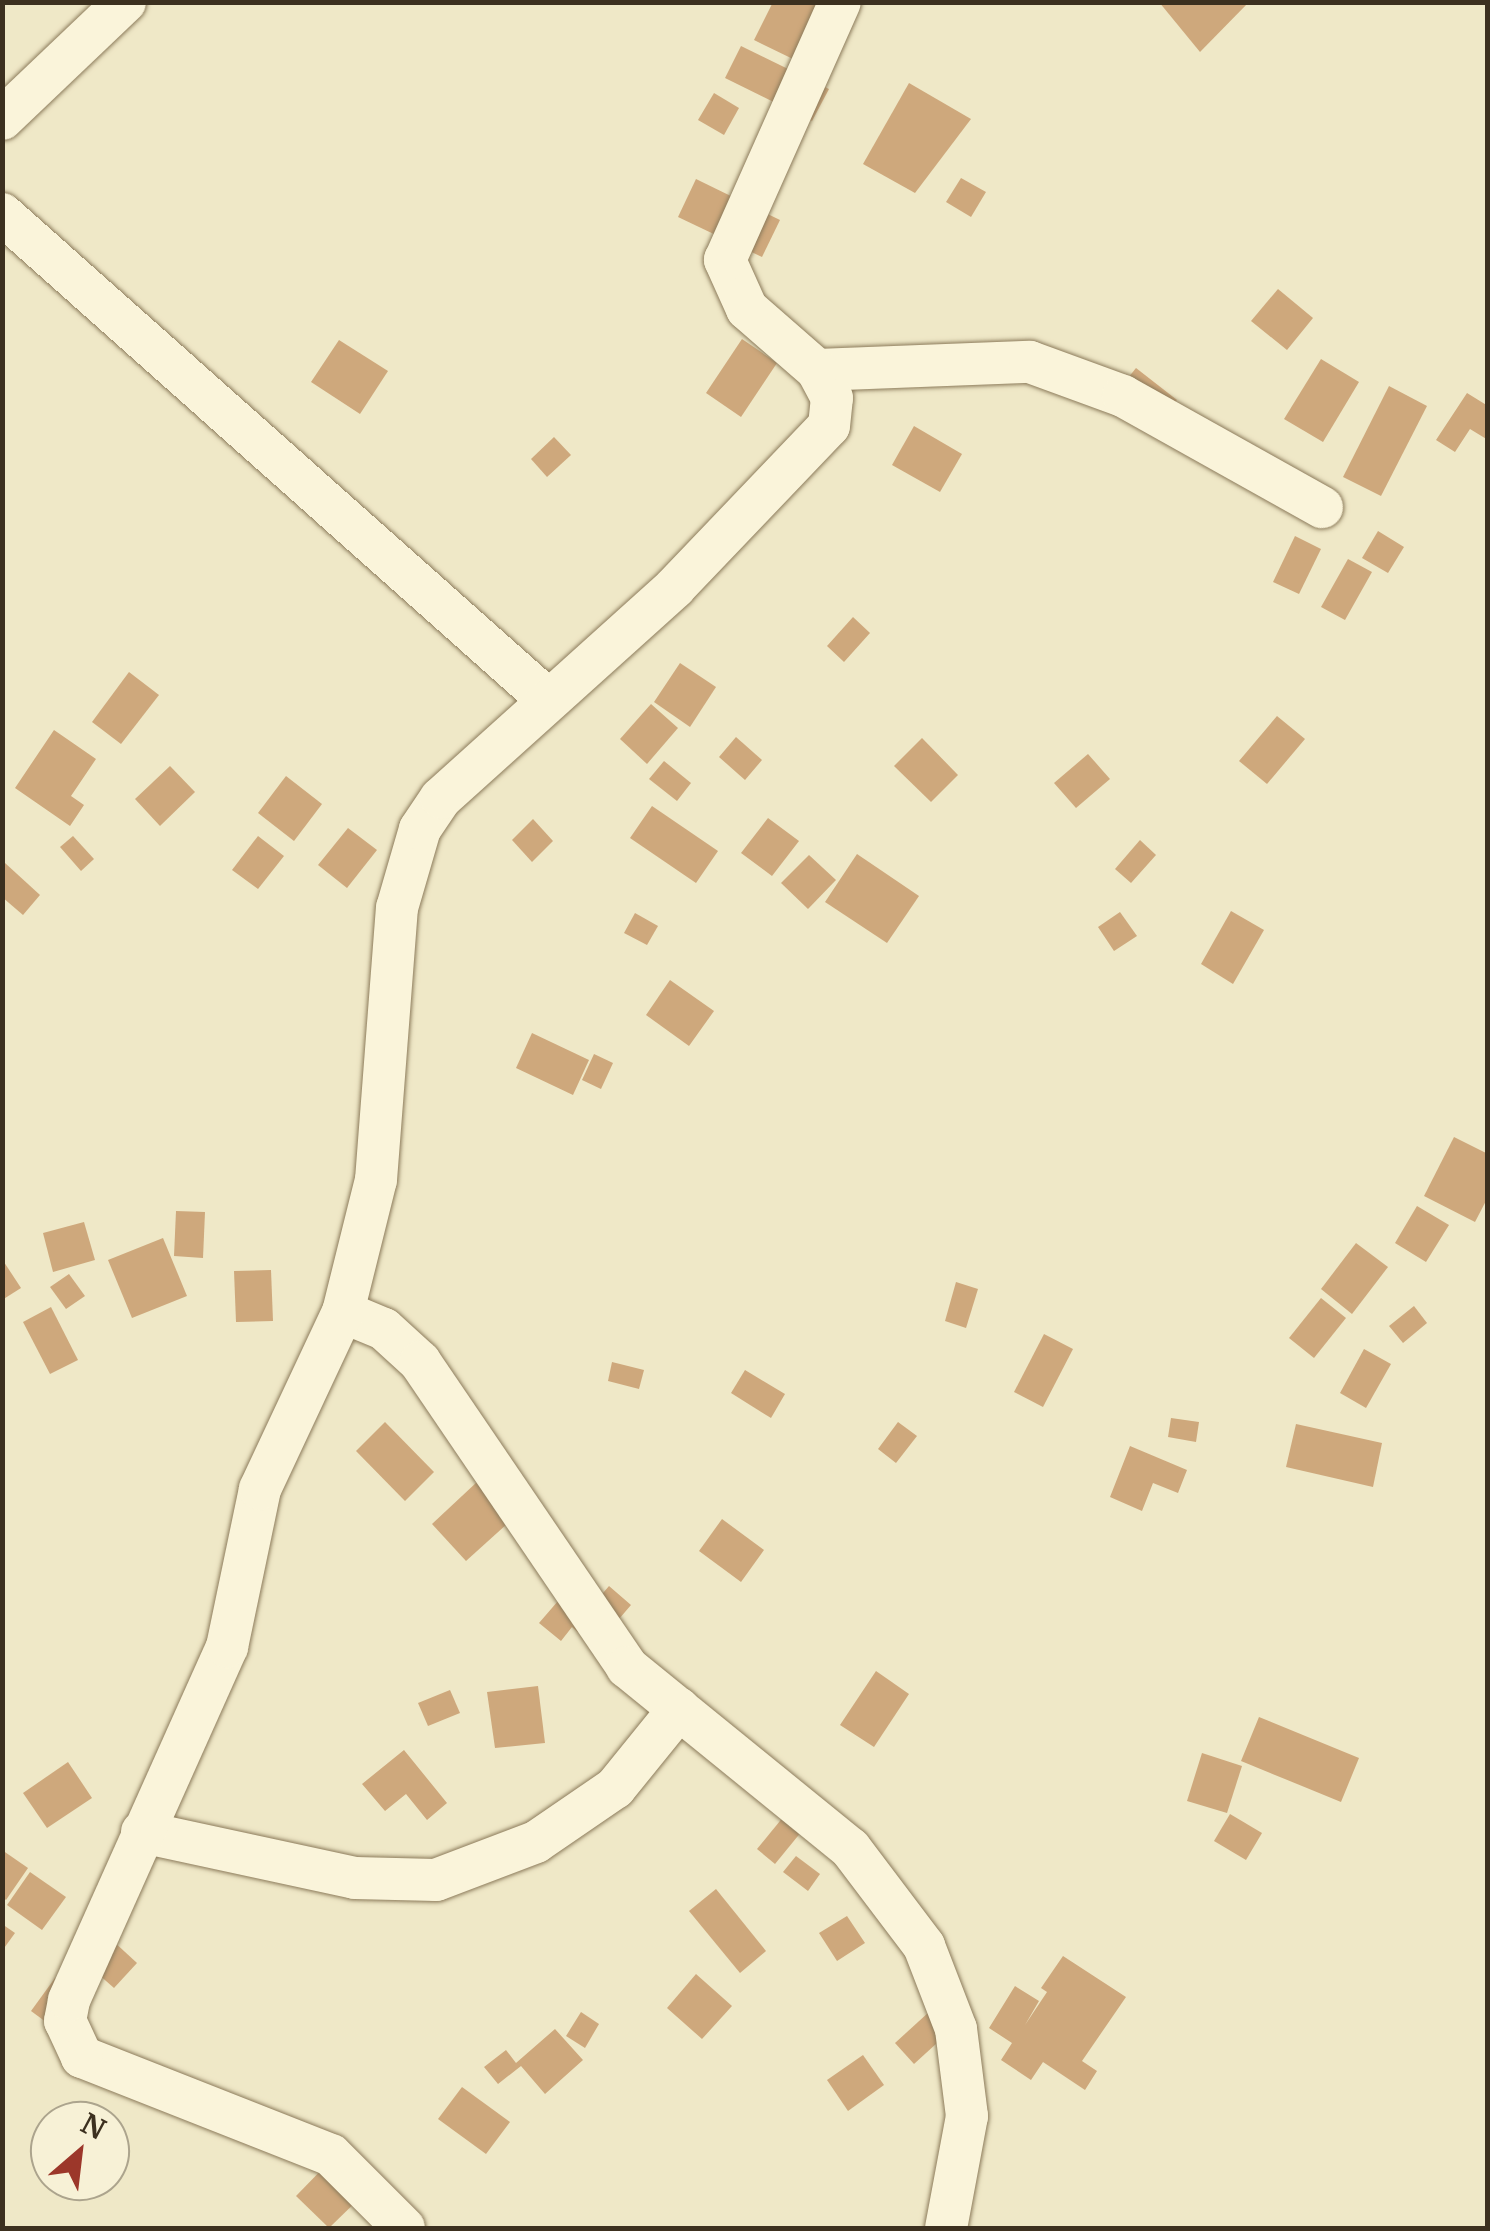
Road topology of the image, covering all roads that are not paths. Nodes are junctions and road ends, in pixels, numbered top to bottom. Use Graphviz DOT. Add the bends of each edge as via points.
graph roads {
  1 [pos="125,2"];
  2 [pos="840,2"];
  3 [pos="2,120"];
  4 [pos="2,214"];
  5 [pos="818,370"];
  6 [pos="1322,507"];
  7 [pos="546,698"];
  8 [pos="343,1312"];
  9 [pos="679,1709"];
  10 [pos="142,1832"];
  11 [pos="404,2228"];
  12 [pos="946,2228"];
  1 -- 3 [label="street"];
  2 -- 5 [label="street" via="725,260 746,310"];
  4 -- 7 [label="street"];
  5 -- 6 [label="street" via="1030,362 1123,396"];
  5 -- 7 [label="street" via="832,398 829,426 806,458"];
  7 -- 8 [label="street" via="441,798 405,867 376,1180"];
  8 -- 9 [label="street" via="384,1329 420,1362 585,1616"];
  8 -- 10 [label="street" via="260,1488 227,1646"];
  9 -- 10 [label="street" via="615,1788 536,1842 436,1880 355,1878"];
  9 -- 12 [label="street" via="850,1848 924,1946 956,2028 967,2116"];
  10 -- 11 [label="street" via="76,1978 65,2021 71,2041 107,2070 331,2155"];
}
